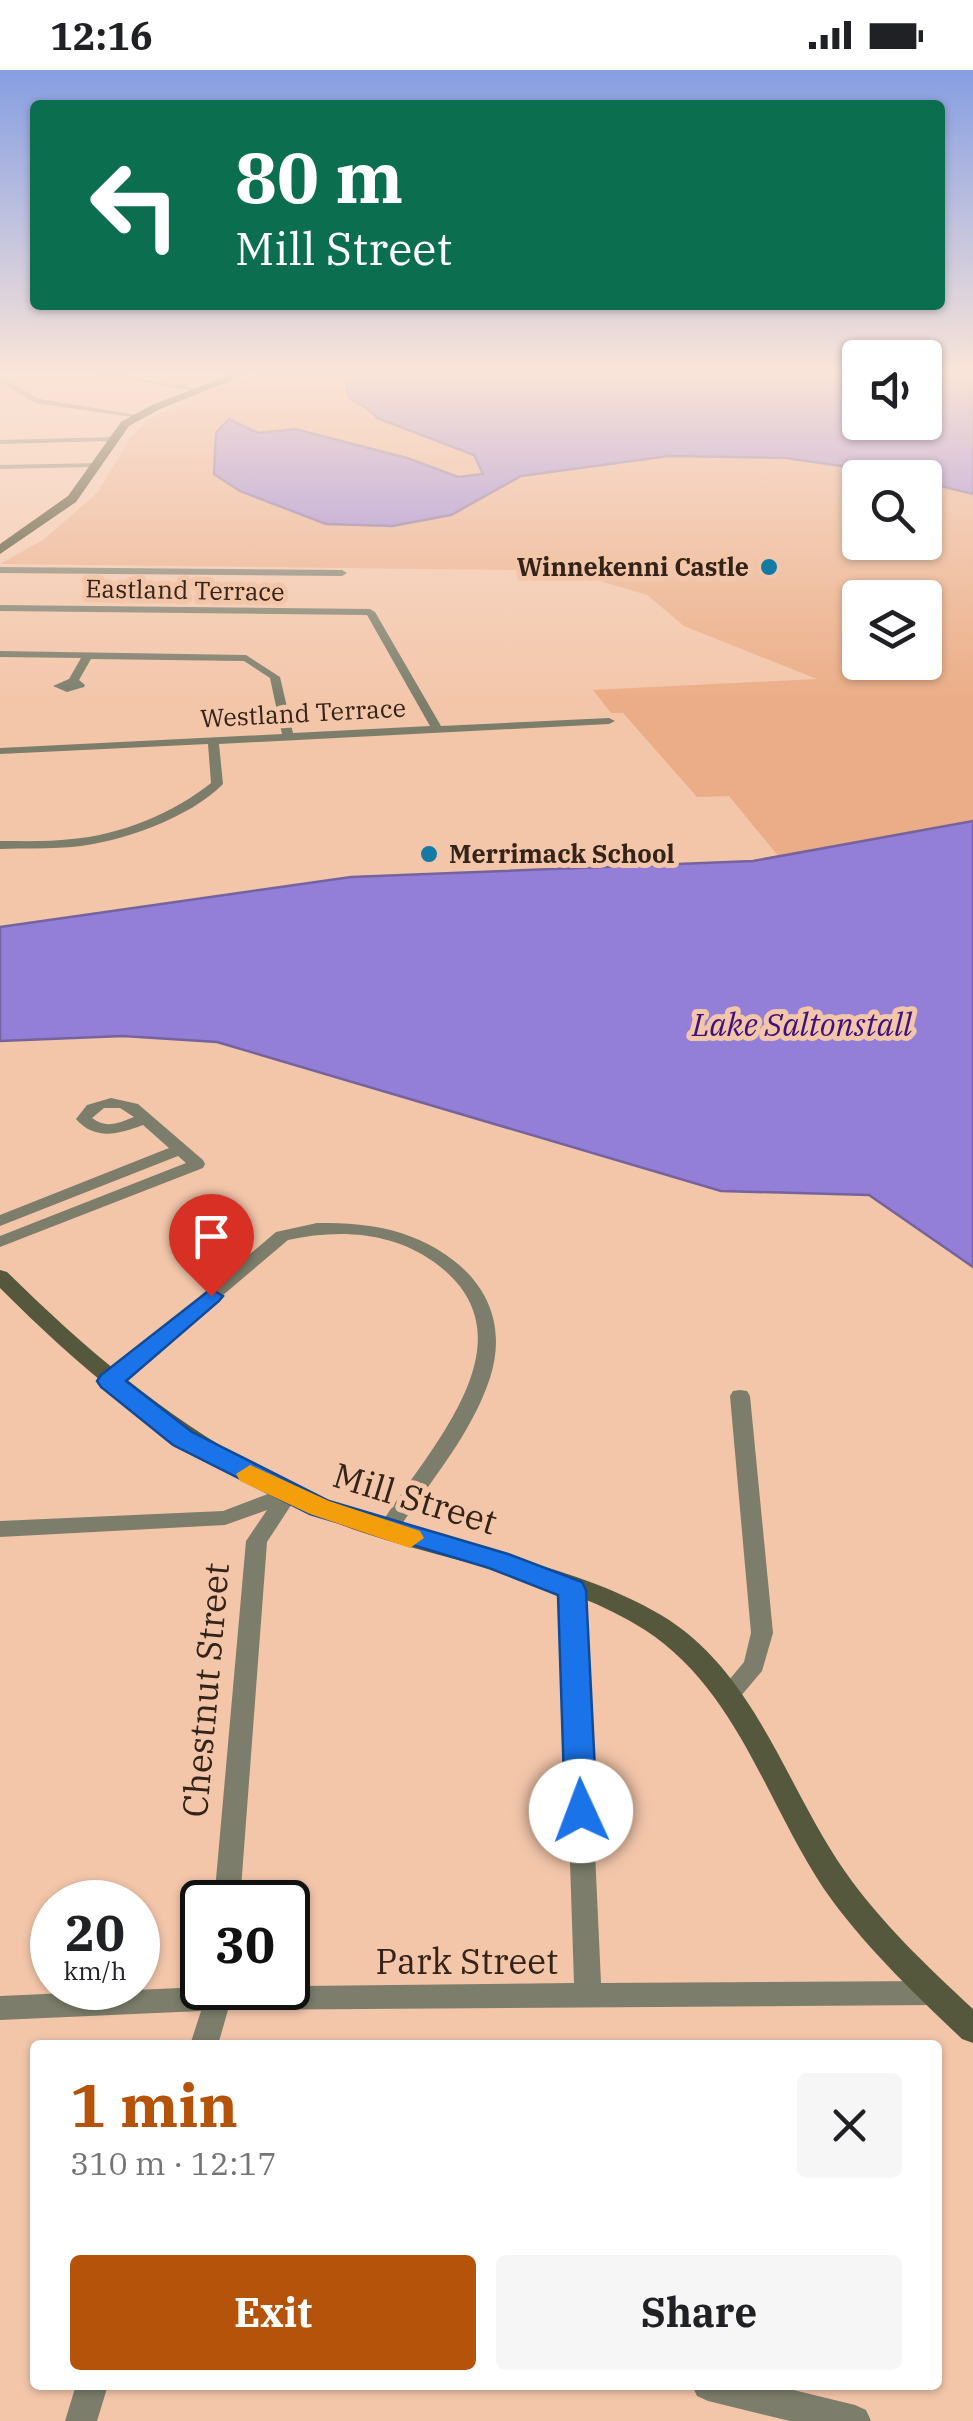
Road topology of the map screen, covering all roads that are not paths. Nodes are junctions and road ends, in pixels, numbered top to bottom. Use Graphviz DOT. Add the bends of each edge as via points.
graph roads {
  1 [pos="84,483"];
  2 [pos="0,550"];
  3 [pos="0,570"];
  4 [pos="342,573"];
  5 [pos="0,608"];
  6 [pos="0,654"];
  7 [pos="89,654"];
  8 [pos="73,681"];
  9 [pos="609,721"];
  10 [pos="437,729"];
  11 [pos="288,736"];
  12 [pos="214,740"];
  13 [pos="0,750"];
  14 [pos="0,845"];
  15 [pos="145,1118"];
  16 [pos="180,1149"];
  17 [pos="0,1221"];
  18 [pos="0,1242"];
  19 [pos="0,1276"];
  20 [pos="110,1381"];
  21 [pos="740,1396"];
  22 [pos="288,1493"];
  23 [pos="0,1529"];
  24 [pos="387,1531"];
  25 [pos="572,1590"];
  26 [pos="727,1697"];
  27 [pos="229,1880"];
  28 [pos="935,1992"];
  29 [pos="310,1994"];
  30 [pos="180,1996"];
  31 [pos="588,1996"];
  32 [pos="0,2008"];
  33 [pos="215,2010"];
  34 [pos="973,2029"];
  35 [pos="206,2040"];
  36 [pos="90,2390"];
  37 [pos="729,2390"];
  38 [pos="81,2421"];
  39 [pos="856,2421"];
  1 -- 2 [label="main road"];
  3 -- 4 [label="street"];
  5 -- 10 [label="street, Eastland Terrace" via="370,612"];
  6 -- 7 [label="street"];
  7 -- 8 [label="street"];
  7 -- 11 [label="street" via="246,658 275,677"];
  9 -- 10 [label="street, Westland Terrace"];
  10 -- 11 [label="street, Westland Terrace"];
  11 -- 12 [label="street, Westland Terrace"];
  12 -- 13 [label="street, Westland Terrace"];
  12 -- 14 [label="street" via="217,784 193,804 99,839"];
  15 -- 16 [label="street"];
  16 -- 17 [label="street"];
  16 -- 18 [label="street" via="197,1164"];
  19 -- 20 [label="main road, Mill Street"];
  20 -- 22 [label="main road, Mill Street" via="182,1438"];
  20 -- 24 [label="street" via="282,1236 308,1227 372,1228 407,1237 440,1256 478,1302 486,1335 484,1372"];
  21 -- 26 [label="street" via="762,1633 754,1665"];
  22 -- 23 [label="street" via="225,1518"];
  22 -- 24 [label="main road, Mill Street"];
  22 -- 27 [label="street, Chestnut Street" via="256,1541"];
  24 -- 25 [label="main road, Mill Street" via="498,1561"];
  25 -- 26 [label="main road, Mill Street" via="653,1623"];
  25 -- 31 [label="street"];
  26 -- 28 [label="main road, Mill Street" via="834,1879"];
  28 -- 31 [label="street, Park Street"];
  28 -- 34 [label="main road, Mill Street"];
  29 -- 31 [label="street, Park Street"];
  30 -- 32 [label="street, Park Street"];
  33 -- 35 [label="street"];
  36 -- 38 [label="street"];
  37 -- 39 [label="street"];
}
